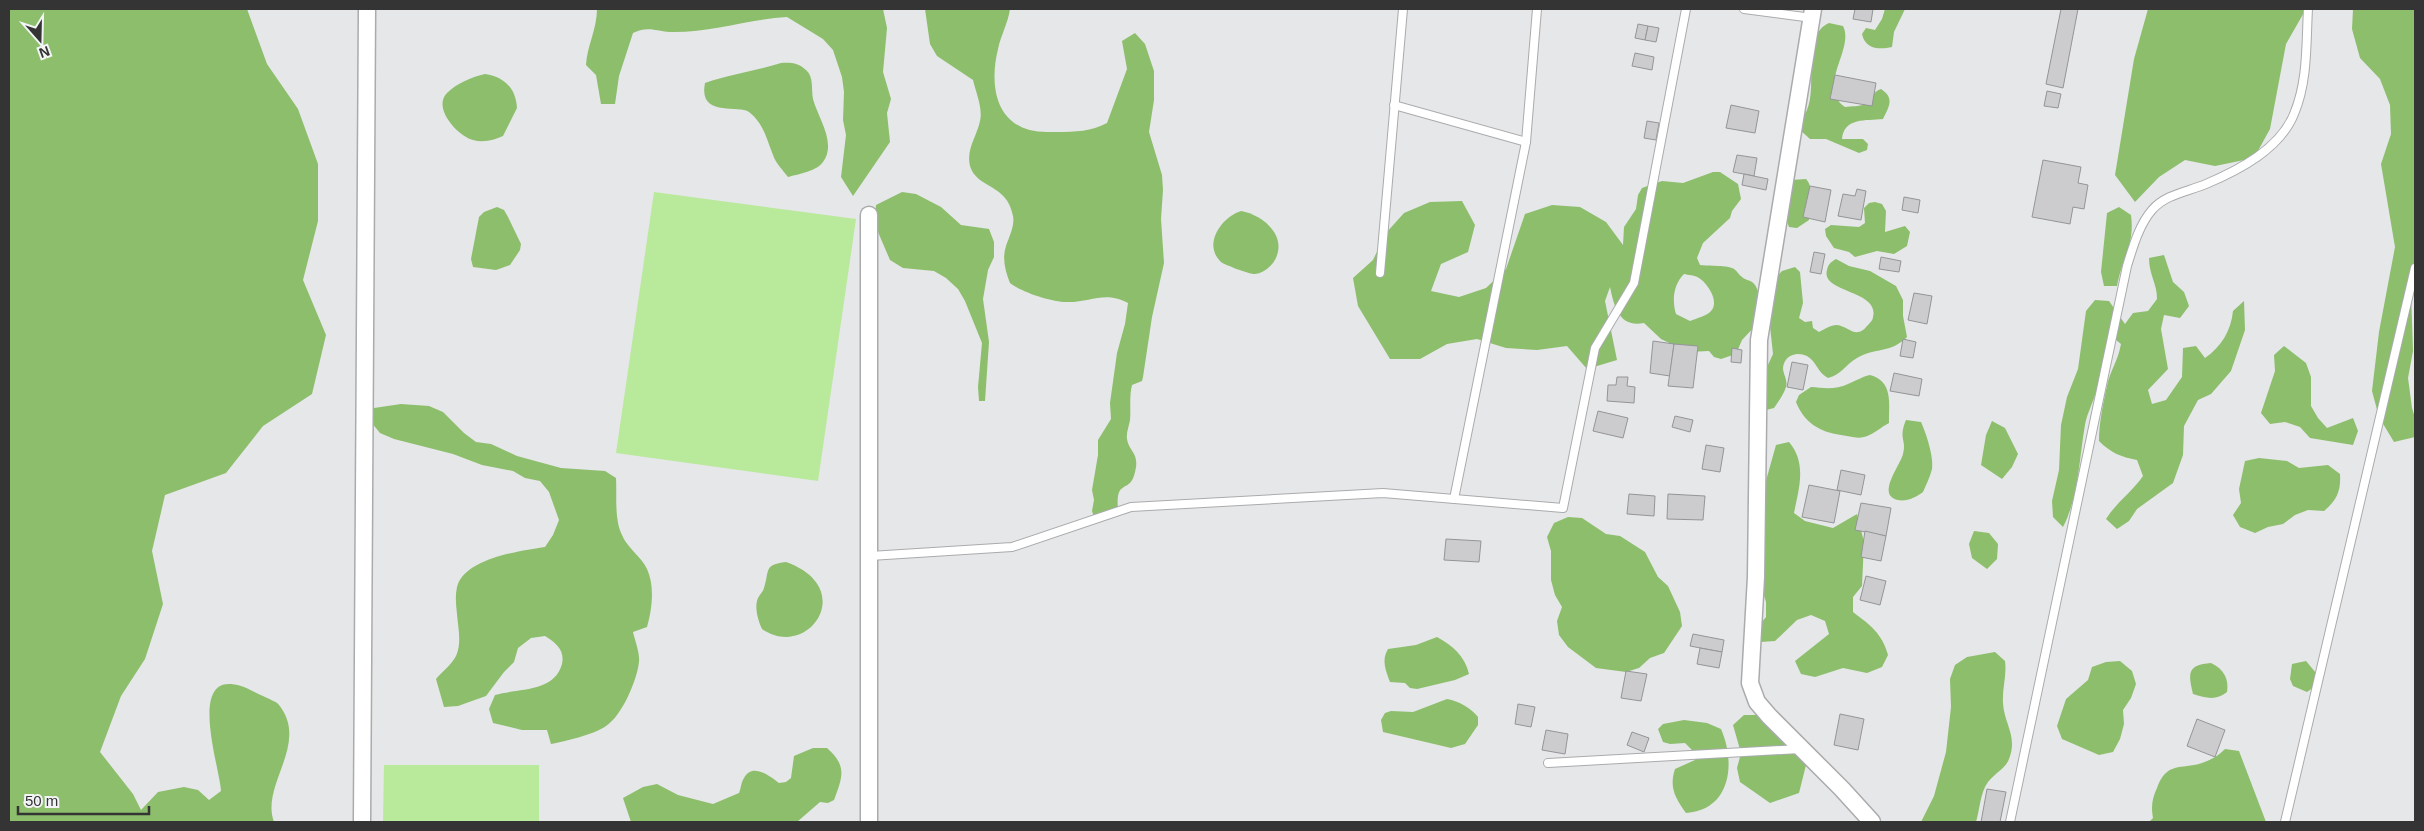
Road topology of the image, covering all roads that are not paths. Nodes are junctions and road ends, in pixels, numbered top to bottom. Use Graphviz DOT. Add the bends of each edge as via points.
graph roads {
  1 [pos="367,9"];
  2 [pos="1403,9"];
  3 [pos="1537,9"];
  4 [pos="1686,9"];
  5 [pos="1744,9"];
  6 [pos="2308,9"];
  7 [pos="1812,13"];
  8 [pos="1394,105"];
  9 [pos="1526,142"];
  10 [pos="869,215"];
  11 [pos="2415,268"];
  12 [pos="1380,273"];
  13 [pos="1454,499"];
  14 [pos="870,556"];
  15 [pos="1802,748"];
  16 [pos="1548,763"];
  17 [pos="362,822"];
  18 [pos="869,822"];
  19 [pos="1872,822"];
  20 [pos="2010,822"];
  21 [pos="2285,822"];
  1 -- 17 [label="street"];
  2 -- 8 [label="lane"];
  3 -- 9 [label="lane"];
  4 -- 13 [label="lane" via="1634,283 1595,348 1564,508"];
  5 -- 7 [label="lane"];
  6 -- 20 [label="lane" via="2303,90 2294,117 2275,143 2243,166 2206,184 2165,198 2140,228 2130,256"];
  7 -- 15 [label="street" via="1759,340 1756,577 1750,683 1757,702"];
  8 -- 9 [label="lane"];
  8 -- 12 [label="lane"];
  9 -- 13 [label="lane"];
  10 -- 14 [label="street"];
  11 -- 21 [label="lane"];
  13 -- 14 [label="lane" via="1383,494 1131,507 1012,546"];
  14 -- 18 [label="street"];
  15 -- 16 [label="lane"];
  15 -- 19 [label="street"];
}
